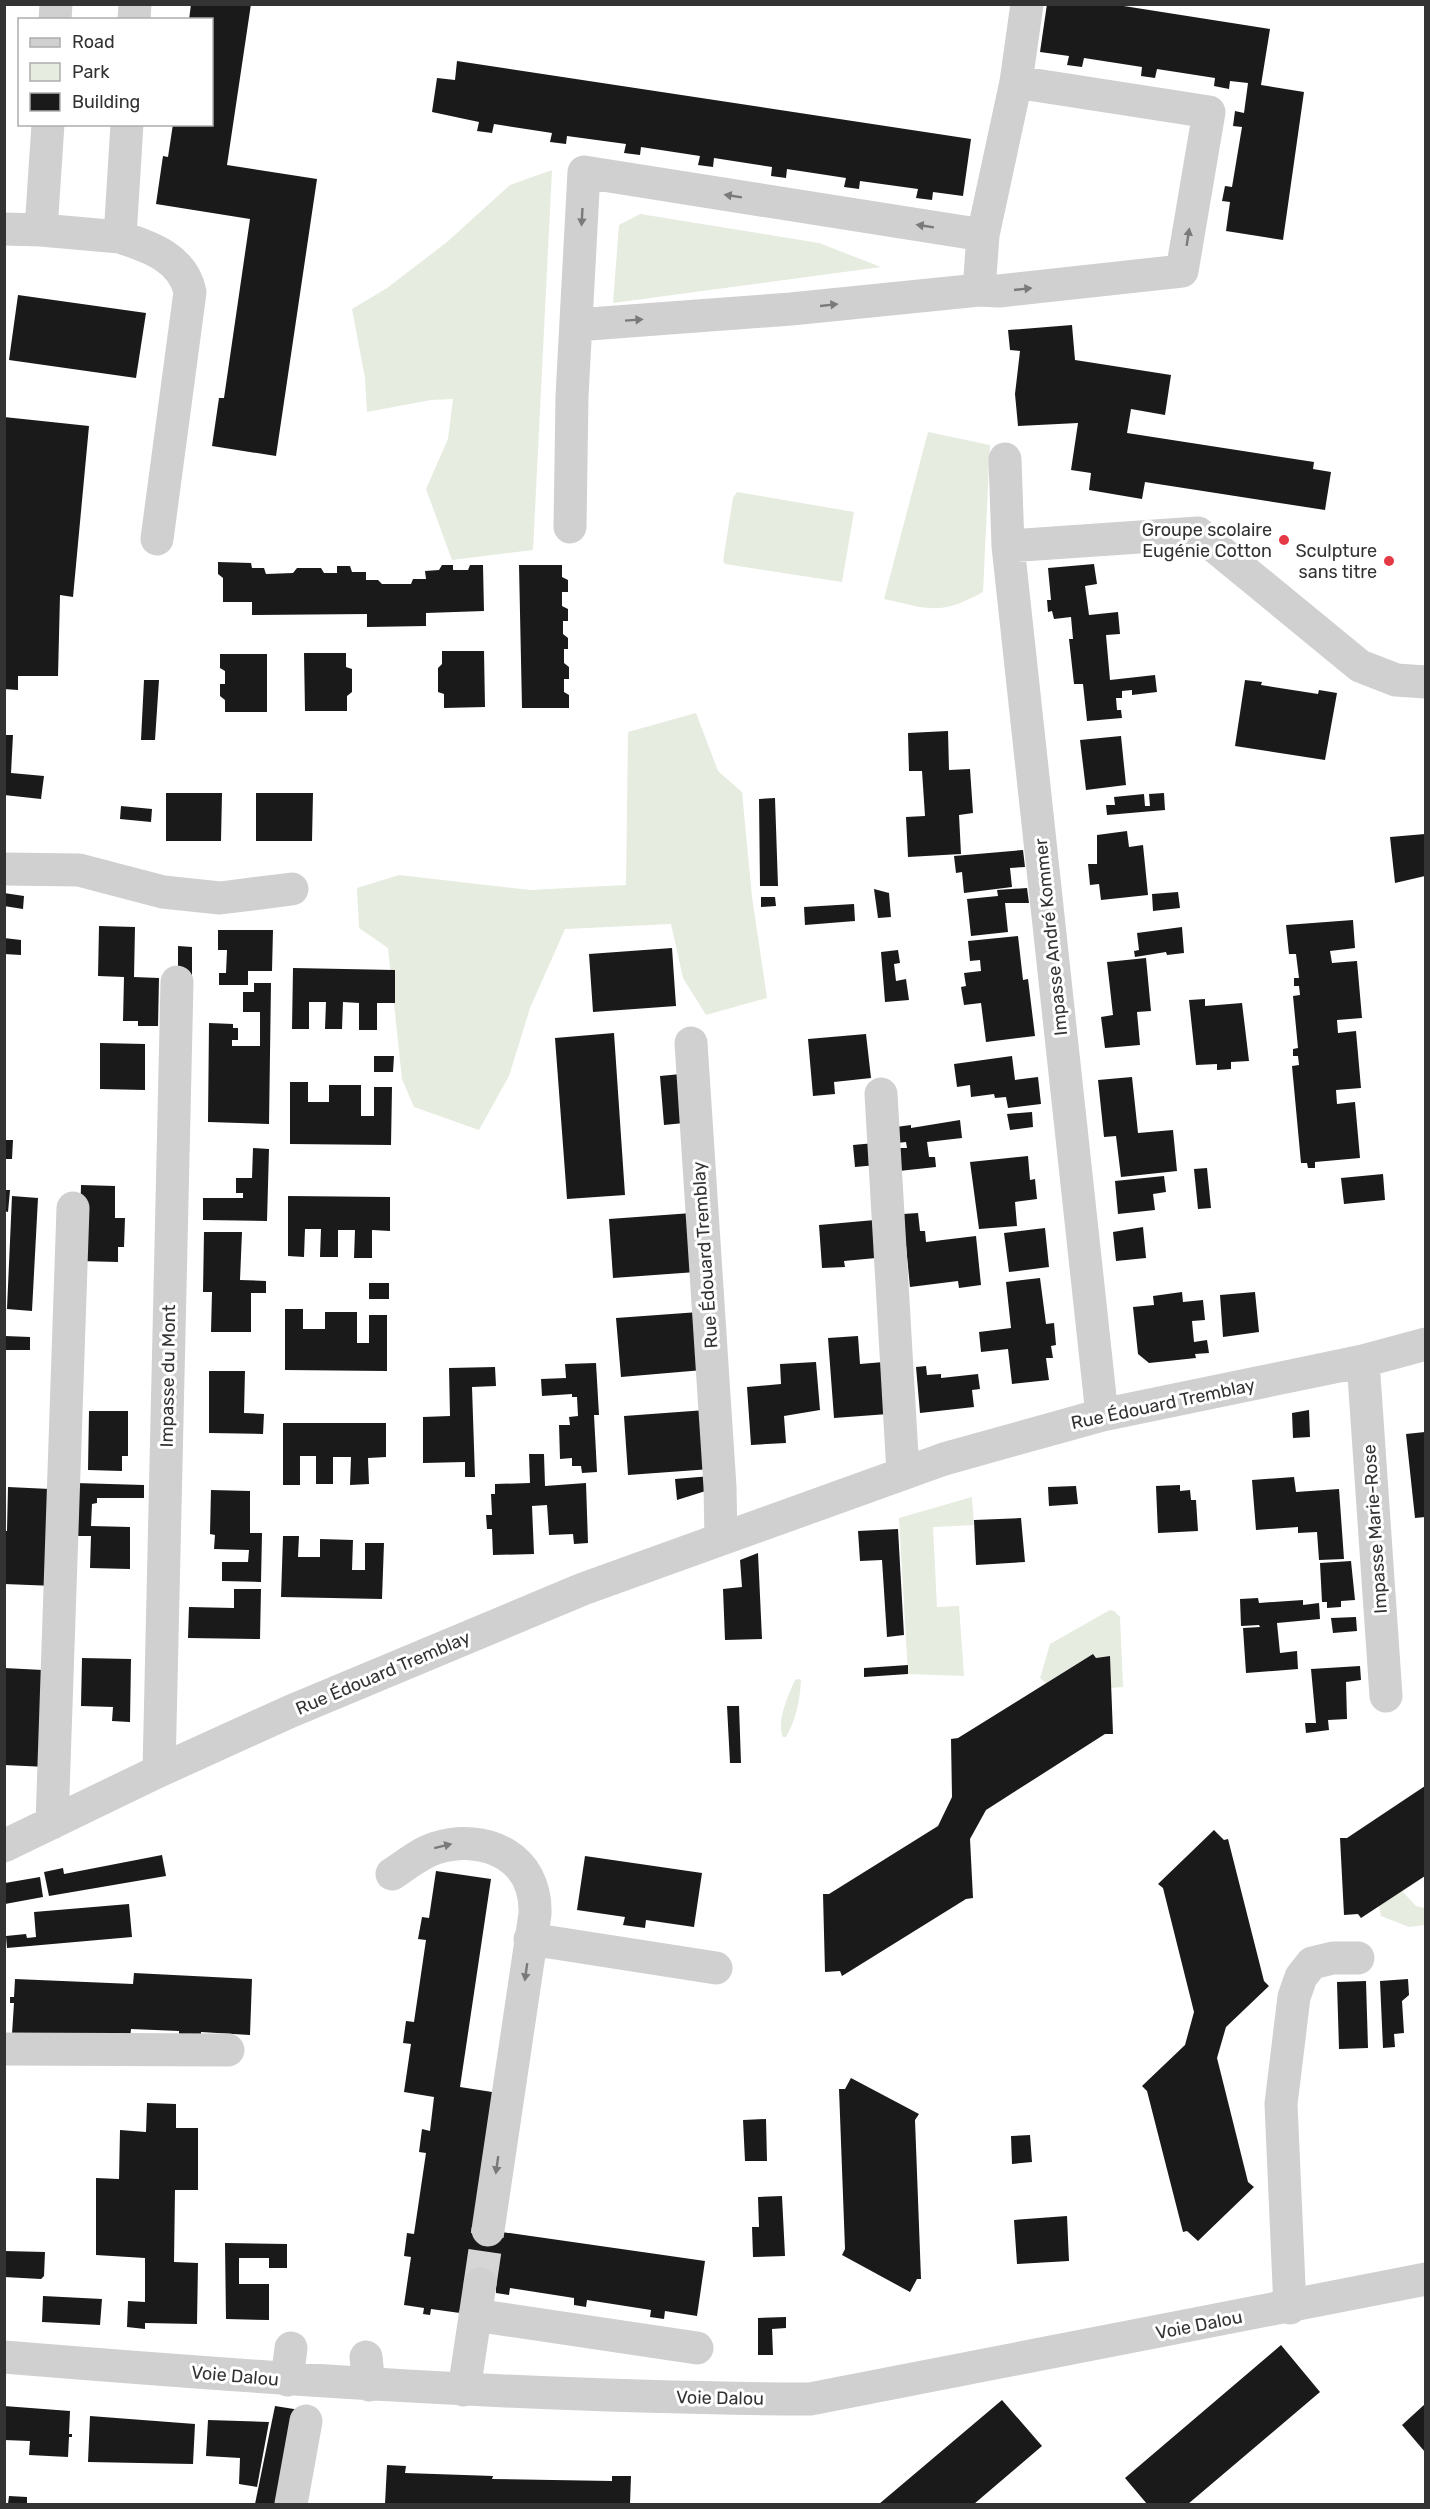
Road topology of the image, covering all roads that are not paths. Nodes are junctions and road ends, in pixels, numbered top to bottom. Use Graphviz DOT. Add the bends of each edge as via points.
graph roads {
  1 [pos="1027,4"];
  2 [pos="1016,82"];
  3 [pos="48,126"];
  4 [pos="127,126"];
  5 [pos="4,229"];
  6 [pos="41,230"];
  7 [pos="983,236"];
  8 [pos="120,237"];
  9 [pos="979,290"];
  10 [pos="576,325"];
  11 [pos="1005,459"];
  12 [pos="570,527"];
  13 [pos="158,539"];
  14 [pos="1008,546"];
  15 [pos="1425,682"];
  16 [pos="4,869"];
  17 [pos="292,889"];
  18 [pos="177,982"];
  19 [pos="691,1043"];
  20 [pos="881,1094"];
  21 [pos="73,1208"];
  22 [pos="1425,1344"];
  23 [pos="1363,1361"];
  24 [pos="1102,1415"];
  25 [pos="903,1473"];
  26 [pos="721,1539"];
  27 [pos="1386,1696"];
  28 [pos="159,1770"];
  29 [pos="52,1823"];
  30 [pos="4,1846"];
  31 [pos="392,1874"];
  32 [pos="530,1939"];
  33 [pos="1358,1958"];
  34 [pos="716,1968"];
  35 [pos="4,2049"];
  36 [pos="228,2050"];
  37 [pos="488,2230"];
  38 [pos="1425,2279"];
  39 [pos="1290,2308"];
  40 [pos="291,2348"];
  41 [pos="697,2348"];
  42 [pos="4,2356"];
  43 [pos="287,2380"];
  44 [pos="464,2390"];
  45 [pos="306,2421"];
  46 [pos="291,2505"];
  1 -- 2 [label="street"];
  2 -- 7 [label="street"];
  9 -- 2 [label="street, one-way" via="1182,271 1209,112"];
  3 -- 6 [label="street"];
  4 -- 8 [label="street"];
  5 -- 6 [label="street"];
  6 -- 8 [label="street"];
  7 -- 9 [label="street"];
  7 -- 10 [label="street, one-way" via="584,172"];
  8 -- 13 [label="street" via="152,248 180,268 190,292"];
  10 -- 9 [label="street, one-way"];
  10 -- 12 [label="street"];
  11 -- 14 [label="street, Impasse André Kommer"];
  14 -- 15 [label="street" via="1198,533 1360,666 1396,680"];
  14 -- 24 [label="street, Impasse André Kommer"];
  16 -- 17 [label="street" via="79,870 163,892 220,898"];
  18 -- 28 [label="street, Impasse du Mont"];
  19 -- 26 [label="street, Rue Édouard Tremblay"];
  20 -- 25 [label="street"];
  21 -- 29 [label="street"];
  22 -- 23 [label="street, Rue Édouard Tremblay"];
  23 -- 24 [label="street, Rue Édouard Tremblay"];
  23 -- 27 [label="street, Impasse Marie-Rose"];
  24 -- 25 [label="street, Rue Édouard Tremblay"];
  25 -- 26 [label="street, Rue Édouard Tremblay"];
  26 -- 28 [label="street, Rue Édouard Tremblay" via="583,1589"];
  28 -- 29 [label="street, Rue Édouard Tremblay"];
  29 -- 30 [label="street, Rue Édouard Tremblay"];
  31 -- 32 [label="street, one-way" via="435,1848 471,1843 495,1848 524,1870 536,1894"];
  32 -- 34 [label="street"];
  32 -- 37 [label="street, one-way"];
  33 -- 39 [label="street" via="1312,1963 1301,1977 1294,1997 1281,2104"];
  35 -- 36 [label="street"];
  38 -- 39 [label="street, Voie Dalou"];
  39 -- 44 [label="street, Voie Dalou" via="810,2399"];
  40 -- 43 [label="street"];
  41 -- 44 [label="street" via="478,2299"];
  42 -- 43 [label="street, Voie Dalou"];
  43 -- 44 [label="street, Voie Dalou" via="368,2371"];
  45 -- 46 [label="street"];
}
